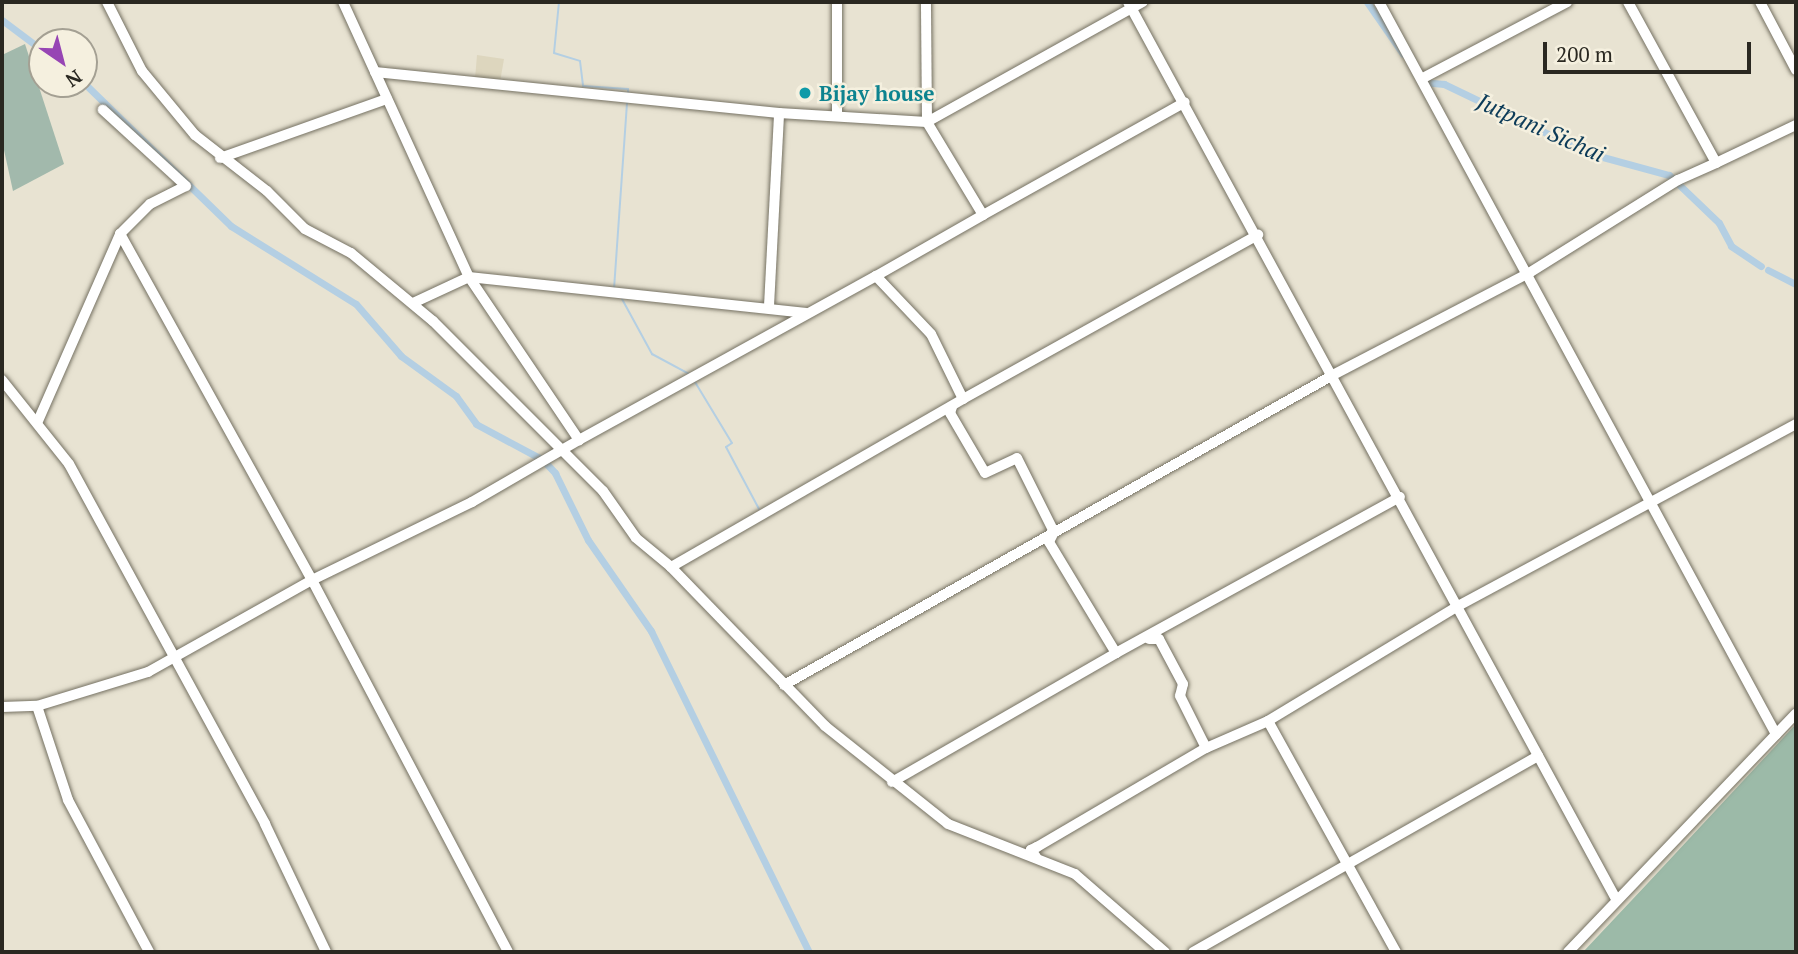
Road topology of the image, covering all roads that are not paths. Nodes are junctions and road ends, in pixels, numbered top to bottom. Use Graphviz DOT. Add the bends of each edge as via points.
graph roads {
  1 [pos="107,2"];
  2 [pos="343,2"];
  3 [pos="837,2"];
  4 [pos="926,2"];
  5 [pos="1143,2"];
  6 [pos="1379,2"];
  7 [pos="1567,2"];
  8 [pos="1628,2"];
  9 [pos="1760,2"];
  10 [pos="1130,6"];
  11 [pos="1796,70"];
  12 [pos="378,72"];
  13 [pos="1423,78"];
  14 [pos="387,99"];
  15 [pos="1185,102"];
  16 [pos="103,110"];
  17 [pos="779,113"];
  18 [pos="837,116"];
  19 [pos="927,122"];
  20 [pos="1796,125"];
  21 [pos="220,158"];
  22 [pos="1716,163"];
  23 [pos="983,215"];
  24 [pos="120,234"];
  25 [pos="1258,235"];
  26 [pos="1529,273"];
  27 [pos="876,276"];
  28 [pos="469,277"];
  29 [pos="413,303"];
  30 [pos="769,306"];
  31 [pos="806,313"];
  32 [pos="1333,375"];
  33 [pos="2,386"];
  34 [pos="963,399"];
  35 [pos="952,407"];
  36 [pos="38,421"];
  37 [pos="1796,424"];
  38 [pos="582,438"];
  39 [pos="562,450"];
  40 [pos="1400,497"];
  41 [pos="1650,503"];
  42 [pos="1054,532"];
  43 [pos="671,566"];
  44 [pos="312,580"];
  45 [pos="1458,606"];
  46 [pos="1149,639"];
  47 [pos="1116,653"];
  48 [pos="174,658"];
  49 [pos="784,685"];
  50 [pos="37,706"];
  51 [pos="2,707"];
  52 [pos="1796,712"];
  53 [pos="1268,721"];
  54 [pos="1776,734"];
  55 [pos="1206,748"];
  56 [pos="1538,756"];
  57 [pos="892,782"];
  58 [pos="1036,857"];
  59 [pos="1348,862"];
  60 [pos="1615,897"];
  61 [pos="149,952"];
  62 [pos="326,952"];
  63 [pos="508,952"];
  64 [pos="1165,952"];
  65 [pos="1193,952"];
  66 [pos="1396,952"];
  67 [pos="1568,952"];
  1 -- 21 [label="street" via="147,79"];
  2 -- 12 [label="street"];
  3 -- 18 [label="street"];
  4 -- 19 [label="street"];
  5 -- 10 [label="street"];
  6 -- 13 [label="street"];
  7 -- 13 [label="street"];
  8 -- 22 [label="street"];
  9 -- 11 [label="street"];
  10 -- 15 [label="street"];
  10 -- 19 [label="street"];
  12 -- 14 [label="street"];
  12 -- 17 [label="street"];
  13 -- 26 [label="street" via="1424,89"];
  14 -- 21 [label="street"];
  14 -- 28 [label="street"];
  15 -- 23 [label="street"];
  15 -- 25 [label="street"];
  16 -- 24 [label="street" via="186,186 150,204"];
  17 -- 18 [label="street"];
  17 -- 30 [label="street"];
  18 -- 19 [label="street"];
  19 -- 23 [label="street"];
  20 -- 22 [label="street"];
  21 -- 29 [label="street" via="267,191 305,229 351,253"];
  22 -- 26 [label="street" via="1678,180"];
  23 -- 27 [label="street"];
  24 -- 36 [label="street"];
  24 -- 44 [label="street"];
  25 -- 32 [label="street"];
  25 -- 34 [label="street"];
  26 -- 32 [label="street"];
  26 -- 41 [label="street"];
  27 -- 31 [label="street"];
  27 -- 34 [label="street" via="931,334"];
  28 -- 29 [label="street"];
  28 -- 30 [label="street"];
  28 -- 38 [label="street"];
  29 -- 39 [label="street"];
  30 -- 31 [label="street"];
  31 -- 38 [label="street"];
  32 -- 40 [label="street"];
  32 -- 42 [label="street"];
  33 -- 36 [label="street"];
  34 -- 35 [label="street"];
  35 -- 42 [label="street" via="950,413 985,473 1017,458"];
  35 -- 43 [label="street"];
  36 -- 48 [label="street" via="69,464"];
  37 -- 41 [label="street"];
  38 -- 39 [label="street"];
  39 -- 43 [label="street" via="603,491 636,538"];
  39 -- 44 [label="street"];
  40 -- 45 [label="street"];
  40 -- 46 [label="street"];
  41 -- 45 [label="street"];
  41 -- 54 [label="street"];
  42 -- 47 [label="street" via="1049,542 1060,564"];
  42 -- 49 [label="street"];
  43 -- 49 [label="street"];
  44 -- 48 [label="street"];
  44 -- 63 [label="street"];
  45 -- 53 [label="street"];
  45 -- 56 [label="street"];
  46 -- 47 [label="street"];
  46 -- 55 [label="street" via="1159,639 1183,684 1180,696"];
  47 -- 57 [label="street"];
  48 -- 50 [label="street" via="112,685"];
  48 -- 62 [label="street" via="265,824"];
  49 -- 57 [label="street"];
  50 -- 51 [label="street"];
  50 -- 61 [label="street" via="68,800"];
  52 -- 54 [label="street"];
  53 -- 55 [label="street"];
  53 -- 59 [label="street"];
  54 -- 60 [label="street"];
  55 -- 58 [label="street" via="1031,850"];
  56 -- 59 [label="street"];
  56 -- 60 [label="street"];
  57 -- 58 [label="street" via="948,824"];
  58 -- 64 [label="street" via="1093,886"];
  59 -- 65 [label="street"];
  59 -- 66 [label="street"];
  60 -- 67 [label="street"];
}
